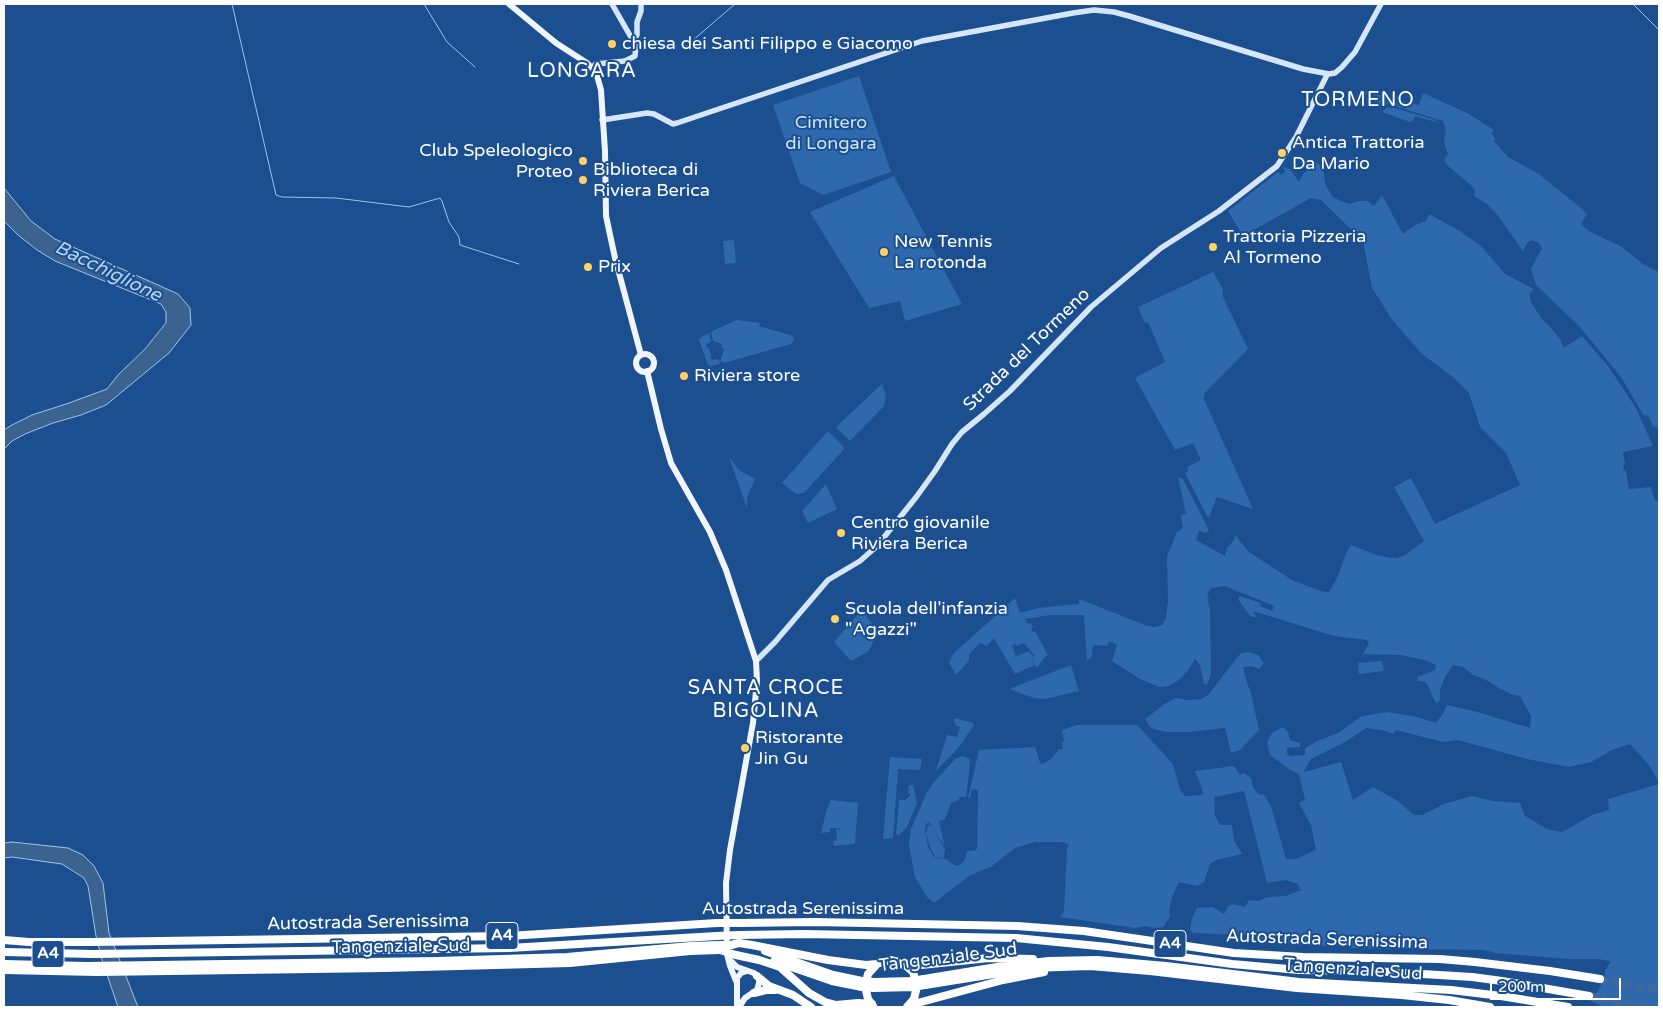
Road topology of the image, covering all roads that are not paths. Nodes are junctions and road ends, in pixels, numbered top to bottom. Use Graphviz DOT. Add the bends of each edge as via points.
graph roads {
  1 [pos="509,4"];
  2 [pos="612,4"];
  3 [pos="641,4"];
  4 [pos="1381,4"];
  5 [pos="633,42"];
  6 [pos="592,67"];
  7 [pos="1327,74"];
  8 [pos="602,120"];
  9 [pos="642,355"];
  10 [pos="647,372"];
  11 [pos="756,661"];
  12 [pos="4,940"];
  13 [pos="4,952"];
  14 [pos="732,952"];
  15 [pos="1050,961"];
  16 [pos="903,963"];
  17 [pos="4,964"];
  18 [pos="877,964"];
  19 [pos="1090,966"];
  20 [pos="98,969"];
  21 [pos="4,970"];
  22 [pos="754,974"];
  23 [pos="1600,980"];
  24 [pos="925,982"];
  25 [pos="736,983"];
  26 [pos="782,991"];
  27 [pos="752,993"];
  28 [pos="1589,996"];
  29 [pos="874,1006"];
  30 [pos="908,1006"];
  31 [pos="738,1007"];
  32 [pos="811,1007"];
  33 [pos="1490,1007"];
  34 [pos="1568,1007"];
  1 -- 6 [label="main road" via="556,43"];
  2 -- 5 [label="street"];
  3 -- 5 [label="street"];
  4 -- 7 [label="street" via="1355,52 1337,71"];
  5 -- 6 [label="street" via="636,52 632,59"];
  6 -- 8 [label="main road" via="602,99"];
  7 -- 8 [label="street" via="1120,13 1100,10 922,41 673,124 647,113"];
  7 -- 11 [label="street, Strada del Tormeno" via="1296,137 1277,166 1219,212 1161,248 1091,307 1010,391 962,432 877,546 860,561 828,580"];
  8 -- 9 [label="main road" via="606,216"];
  9 -- 10 [label="main road" via="636,361 637,367"];
  9 -- 10 [label="main road" via="648,354 654,361"];
  10 -- 11 [label="main road" via="668,455 710,532"];
  11 -- 14 [label="main road" via="754,722 727,876 726,914"];
  12 -- 23 [label="highway, Autostrada Serenissima / A4, bridge" via="91,942 508,936 716,923 1017,926 1234,953 1440,959"];
  13 -- 28 [label="highway, Autostrada Serenissima / A4, bridge" via="93,954 509,948 804,934 1016,938 1299,970 1472,977"];
  14 -- 18 [label="highway" via="747,944 841,962"];
  14 -- 20 [label="highway, Tangenziale Sud, bridge" via="719,948 560,963 384,968"];
  14 -- 22 [label="main road" via="737,967"];
  14 -- 24 [label="highway, Tangenziale Sud, bridge" via="762,951 862,984"];
  14 -- 25 [label="main road"];
  14 -- 29 [label="highway" via="780,967 809,993 826,1002"];
  15 -- 16 [label="highway" via="989,958 920,965"];
  15 -- 24 [label="highway, Tangenziale Sud" via="1002,966"];
  15 -- 34 [label="highway, Tangenziale Sud" via="1118,962 1298,982 1451,990"];
  16 -- 18 [label="highway" via="890,960"];
  16 -- 30 [label="highway" via="913,972 917,986 914,999"];
  17 -- 20 [label="highway, Tangenziale Sud"];
  18 -- 29 [label="highway" via="868,974 865,986"];
  19 -- 24 [label="highway, Tangenziale Sud" via="1031,968"];
  19 -- 30 [label="highway" via="1034,973"];
  19 -- 33 [label="highway, Tangenziale Sud" via="1430,998"];
  20 -- 21 [label="highway, Tangenziale Sud"];
  22 -- 25 [label="main road" via="741,973"];
  22 -- 26 [label="highway" via="767,985"];
  22 -- 27 [label="main road" via="759,987"];
  25 -- 27 [label="main road" via="740,991"];
  25 -- 31 [label="main road"];
  26 -- 27 [label="highway" via="768,989"];
  26 -- 32 [label="highway"];
  27 -- 31 [label="main road"];
}
